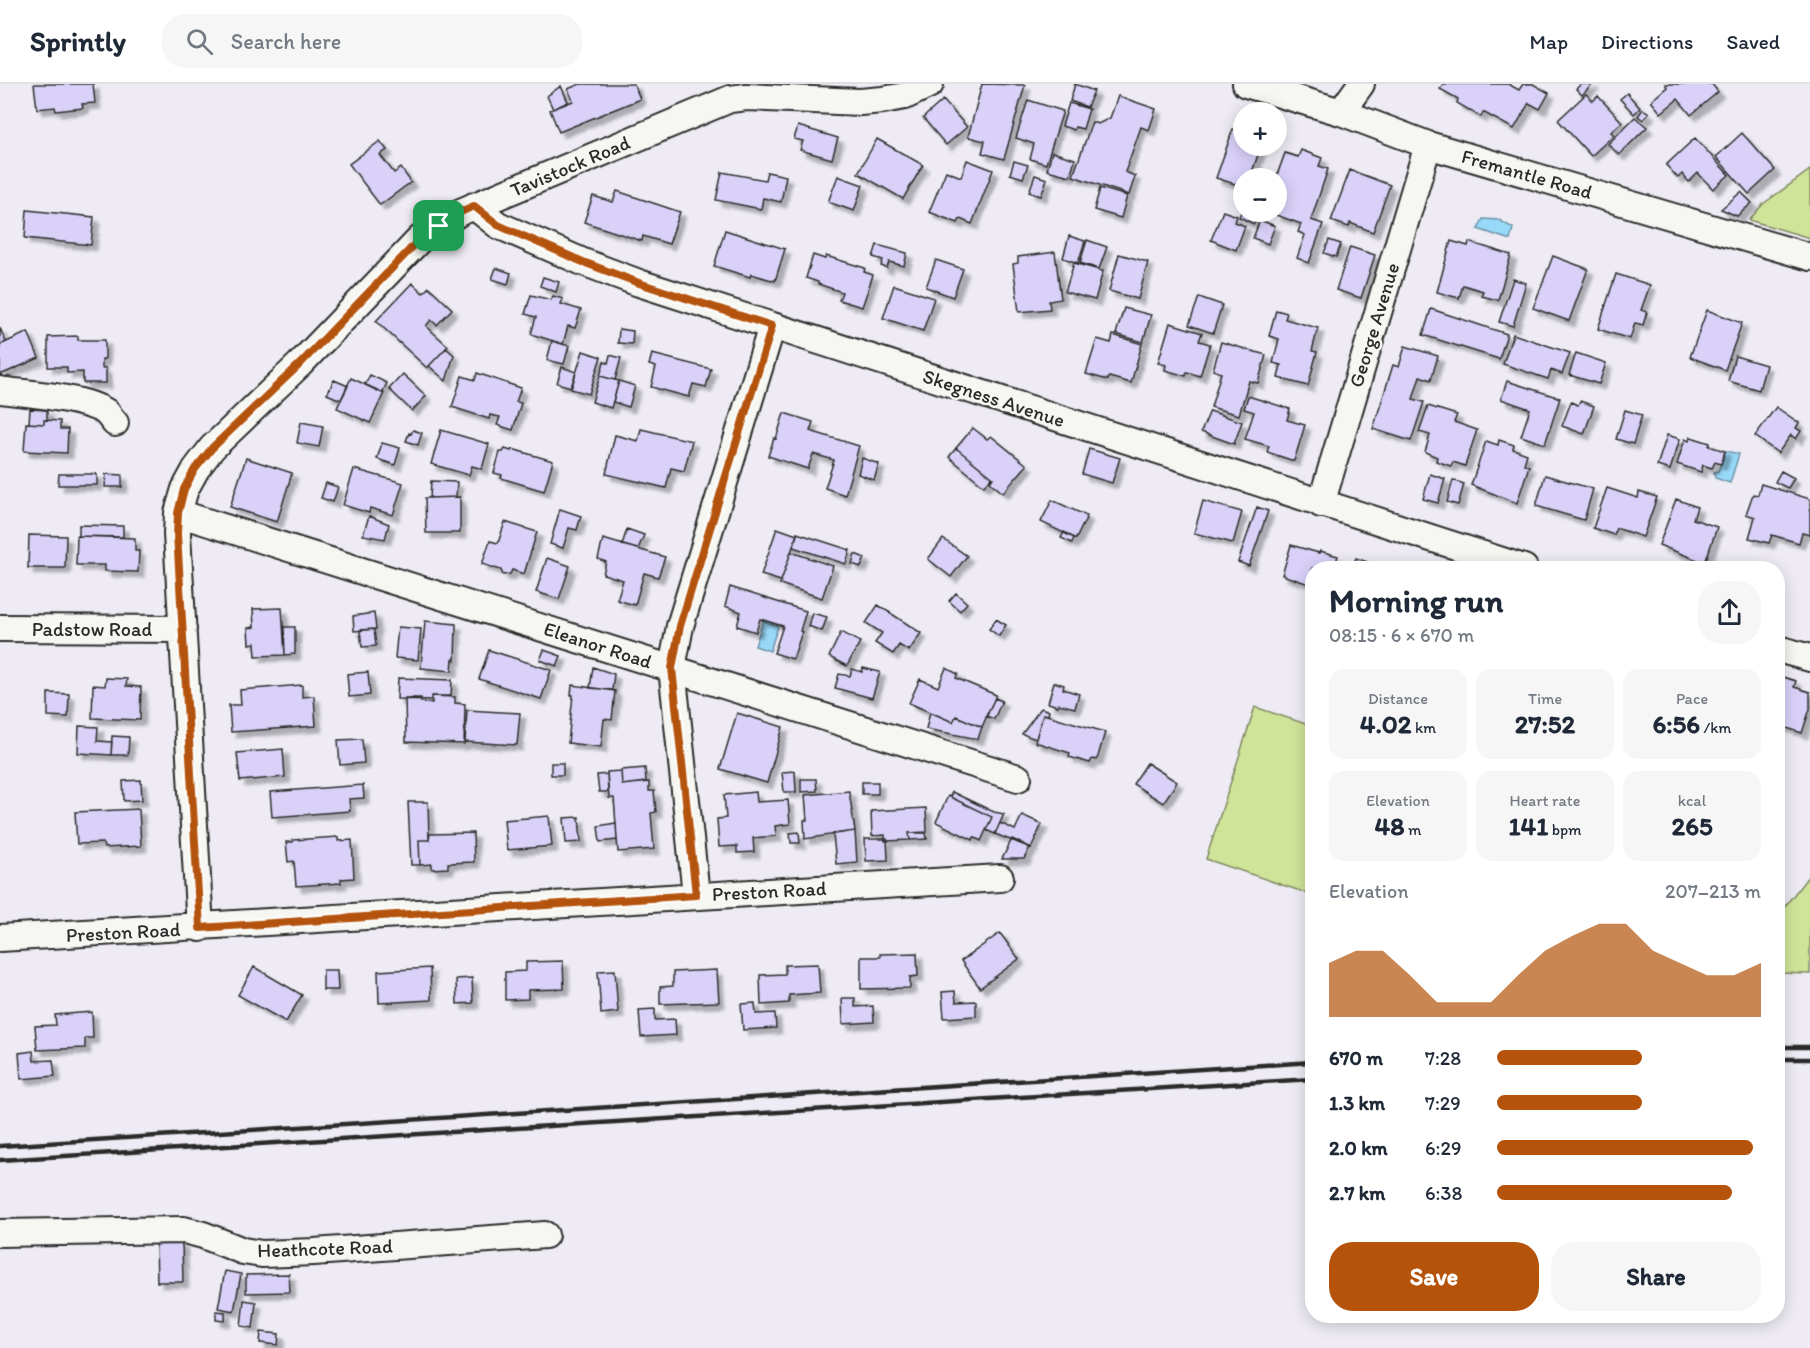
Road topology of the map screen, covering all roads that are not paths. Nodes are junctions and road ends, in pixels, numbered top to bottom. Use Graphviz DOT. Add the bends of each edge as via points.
graph roads {
  1 [pos="930,84"];
  2 [pos="1246,84"];
  3 [pos="1361,84"];
  4 [pos="1341,112"];
  5 [pos="1428,146"];
  6 [pos="474,206"];
  7 [pos="1810,257"];
  8 [pos="772,326"];
  9 [pos="0,390"];
  10 [pos="115,423"];
  11 [pos="1321,504"];
  12 [pos="178,513"];
  13 [pos="1502,561"];
  14 [pos="0,628"];
  15 [pos="183,629"];
  16 [pos="1785,651"];
  17 [pos="1810,658"];
  18 [pos="672,668"];
  19 [pos="1018,778"];
  20 [pos="1000,878"];
  21 [pos="696,895"];
  22 [pos="200,928"];
  23 [pos="0,938"];
  24 [pos="0,1233"];
  25 [pos="545,1235"];
  1 -- 6 [label="street, Tavistock Road" via="904,96 860,102 730,99"];
  2 -- 4 [label="street, Fremantle Road"];
  3 -- 4 [label="street"];
  4 -- 5 [label="street, Fremantle Road"];
  5 -- 7 [label="street, Fremantle Road"];
  5 -- 11 [label="street, George Avenue"];
  6 -- 8 [label="street, Skegness Avenue" via="498,225 583,262"];
  6 -- 12 [label="street, Tavistock Road" via="420,239 300,364 212,448 184,489"];
  8 -- 11 [label="street, Skegness Avenue"];
  8 -- 18 [label="street" via="680,626"];
  9 -- 10 [label="street" via="83,404 107,413"];
  11 -- 13 [label="street, Skegness Avenue"];
  12 -- 15 [label="street, Tavistock Road"];
  12 -- 18 [label="street, Eleanor Road"];
  14 -- 15 [label="street, Padstow Road"];
  15 -- 22 [label="street, Tavistock Road"];
  16 -- 17 [label="street"];
  18 -- 19 [label="street, Eleanor Road"];
  18 -- 21 [label="street"];
  20 -- 21 [label="street, Preston Road"];
  21 -- 22 [label="street, Preston Road"];
  22 -- 23 [label="street, Preston Road"];
  24 -- 25 [label="street, Heathcote Road" via="184,1230 262,1254"];
}
